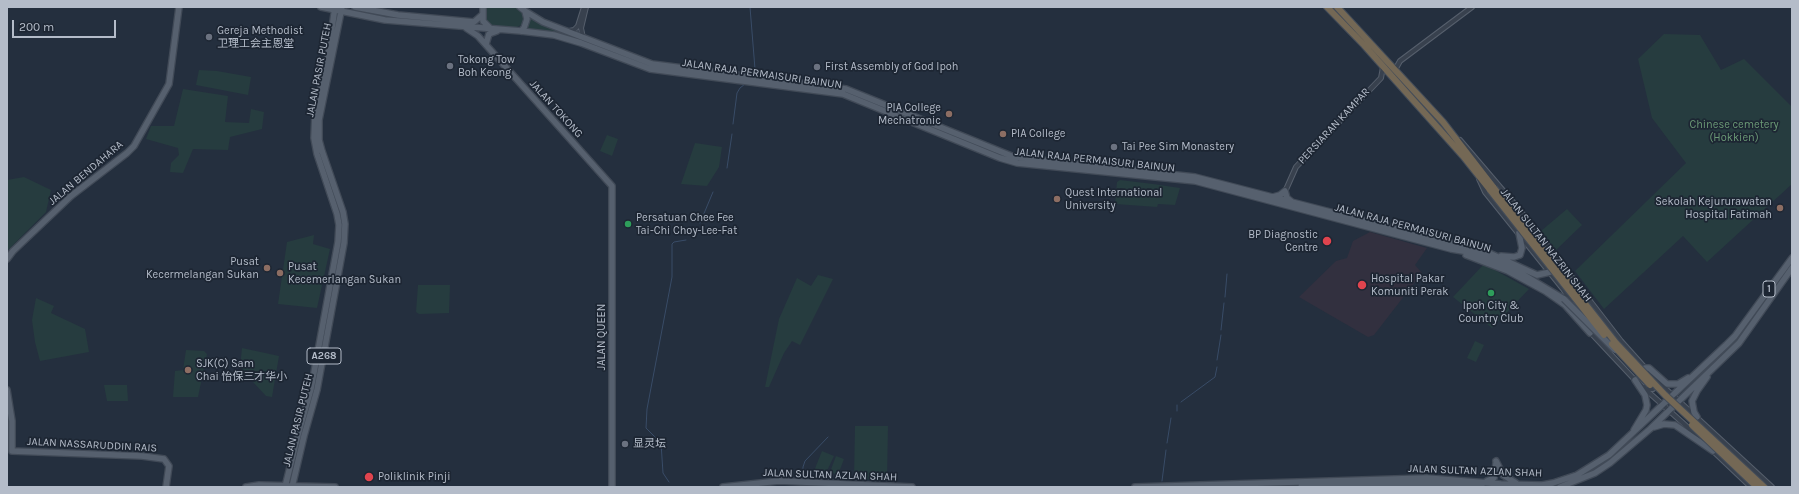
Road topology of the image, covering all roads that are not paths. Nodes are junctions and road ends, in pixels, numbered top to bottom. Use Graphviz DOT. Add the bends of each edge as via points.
graph roads {
  1 [pos="181,7"];
  2 [pos="355,7"];
  3 [pos="483,7"];
  4 [pos="520,7"];
  5 [pos="585,7"];
  6 [pos="1327,7"];
  7 [pos="1337,7"];
  8 [pos="1472,7"];
  9 [pos="324,8"];
  10 [pos="335,8"];
  11 [pos="342,9"];
  12 [pos="525,11"];
  13 [pos="351,13"];
  14 [pos="482,15"];
  15 [pos="333,18"];
  16 [pos="339,20"];
  17 [pos="464,27"];
  18 [pos="491,29"];
  19 [pos="500,30"];
  20 [pos="521,31"];
  21 [pos="564,31"];
  22 [pos="584,38"];
  23 [pos="486,44"];
  24 [pos="1400,61"];
  25 [pos="1388,62"];
  26 [pos="1383,68"];
  27 [pos="1395,70"];
  28 [pos="1392,77"];
  29 [pos="1381,78"];
  30 [pos="1451,132"];
  31 [pos="1097,166"];
  32 [pos="1474,171"];
  33 [pos="1113,173"];
  34 [pos="612,186"];
  35 [pos="1492,189"];
  36 [pos="1285,191"];
  37 [pos="1271,200"];
  38 [pos="1282,200"];
  39 [pos="1290,204"];
  40 [pos="1519,233"];
  41 [pos="1451,249"];
  42 [pos="1489,253"];
  43 [pos="1792,258"];
  44 [pos="7,259"];
  45 [pos="1792,268"];
  46 [pos="1549,272"];
  47 [pos="1588,298"];
  48 [pos="1590,333"];
  49 [pos="1621,355"];
  50 [pos="1638,360"];
  51 [pos="1645,368"];
  52 [pos="1702,368"];
  53 [pos="1709,371"];
  54 [pos="1637,381"];
  55 [pos="7,390"];
  56 [pos="1673,396"];
  57 [pos="1679,401"];
  58 [pos="1663,406"];
  59 [pos="1669,411"];
  60 [pos="1697,417"];
  61 [pos="1688,428"];
  62 [pos="1650,429"];
  63 [pos="1634,432"];
  64 [pos="1713,451"];
  65 [pos="779,481"];
  66 [pos="1482,484"];
  67 [pos="1518,484"];
  68 [pos="284,486"];
  69 [pos="293,486"];
  70 [pos="1180,486"];
  71 [pos="1502,486"];
  72 [pos="166,487"];
  73 [pos="246,487"];
  74 [pos="334,487"];
  75 [pos="612,487"];
  76 [pos="723,487"];
  77 [pos="754,487"];
  78 [pos="811,487"];
  79 [pos="912,487"];
  80 [pos="1135,487"];
  81 [pos="1195,487"];
  82 [pos="1301,487"];
  83 [pos="1560,487"];
  84 [pos="1751,487"];
  85 [pos="1757,487"];
  86 [pos="1764,487"];
  87 [pos="1772,487"];
  1 -- 44 [label="main road, JALAN BENDAHARA" via="169,84 134,146 71,196"];
  2 -- 14 [label="main road" via="398,15 474,22"];
  3 -- 14 [label="main road"];
  4 -- 12 [label="main road, JALAN RAJA PERMAISURI BAINUN"];
  5 -- 21 [label="street" via="578,26 572,31"];
  5 -- 22 [label="street" via="581,28"];
  6 -- 26 [label="highway, JALAN SULTAN NAZRIN SHAH"];
  7 -- 25 [label="highway, JALAN SULTAN NAZRIN SHAH"];
  8 -- 24 [label="street"];
  9 -- 10 [label="main road, JALAN RAJA PERMAISURI BAINUN"];
  9 -- 15 [label="main road" via="330,11"];
  10 -- 11 [label="main road, JALAN RAJA PERMAISURI BAINUN"];
  10 -- 15 [label="main road, JALAN PASIR PUTEH / A268"];
  11 -- 13 [label="main road, JALAN RAJA PERMAISURI BAINUN"];
  11 -- 16 [label="main road, JALAN PASIR PUTEH / A268"];
  12 -- 20 [label="main road" via="528,19"];
  12 -- 21 [label="main road, JALAN RAJA PERMAISURI BAINUN"];
  13 -- 16 [label="main road"];
  13 -- 17 [label="main road, JALAN RAJA PERMAISURI BAINUN" via="385,20"];
  14 -- 18 [label="main road" via="485,24"];
  15 -- 68 [label="main road, JALAN PASIR PUTEH / A268" via="328,56 315,114 314,138 337,214 338,242 311,389"];
  16 -- 69 [label="main road, JALAN PASIR PUTEH / A268" via="321,106 319,138 343,212 344,243 318,383"];
  17 -- 18 [label="main road, JALAN RAJA PERMAISURI BAINUN"];
  17 -- 23 [label="main road, JALAN TOKONG"];
  18 -- 19 [label="main road, JALAN RAJA PERMAISURI BAINUN"];
  19 -- 20 [label="main road, JALAN RAJA PERMAISURI BAINUN"];
  19 -- 23 [label="main road" via="489,34"];
  20 -- 33 [label="main road, JALAN RAJA PERMAISURI BAINUN" via="563,37 650,69 843,94 1013,162"];
  21 -- 22 [label="main road, JALAN RAJA PERMAISURI BAINUN"];
  22 -- 31 [label="main road, JALAN RAJA PERMAISURI BAINUN" via="652,64 846,89 1008,156"];
  23 -- 34 [label="main road, JALAN TOKONG"];
  24 -- 25 [label="street"];
  24 -- 27 [label="street"];
  25 -- 27 [label="highway, JALAN SULTAN NAZRIN SHAH"];
  26 -- 28 [label="highway, JALAN SULTAN NAZRIN SHAH"];
  26 -- 29 [label="street"];
  27 -- 30 [label="highway, JALAN SULTAN NAZRIN SHAH"];
  28 -- 29 [label="street"];
  28 -- 32 [label="highway, JALAN SULTAN NAZRIN SHAH"];
  29 -- 36 [label="street, PERSIARAN KAMPAR" via="1308,152 1296,168"];
  30 -- 35 [label="highway, JALAN SULTAN NAZRIN SHAH"];
  30 -- 47 [label="street" via="1467,147 1518,208"];
  31 -- 33 [label="main road"];
  31 -- 37 [label="main road, JALAN RAJA PERMAISURI BAINUN" via="1195,177"];
  32 -- 35 [label="highway, JALAN SULTAN NAZRIN SHAH"];
  32 -- 40 [label="street" via="1485,192"];
  33 -- 37 [label="main road, JALAN RAJA PERMAISURI BAINUN" via="1195,181"];
  34 -- 75 [label="main road, JALAN QUEEN"];
  35 -- 49 [label="highway, JALAN SULTAN NAZRIN SHAH, bridge"];
  35 -- 86 [label="highway, JALAN SULTAN NAZRIN SHAH, bridge" via="1616,343"];
  36 -- 37 [label="main road"];
  36 -- 38 [label="street, PERSIARAN KAMPAR"];
  36 -- 39 [label="main road"];
  37 -- 38 [label="main road, JALAN RAJA PERMAISURI BAINUN"];
  37 -- 39 [label="main road, JALAN RAJA PERMAISURI BAINUN"];
  38 -- 39 [label="main road, JALAN RAJA PERMAISURI BAINUN"];
  39 -- 41 [label="main road, JALAN RAJA PERMAISURI BAINUN"];
  39 -- 42 [label="main road, JALAN RAJA PERMAISURI BAINUN"];
  40 -- 42 [label="main road" via="1522,248 1519,256"];
  40 -- 46 [label="street"];
  41 -- 48 [label="main road" via="1495,264 1545,291 1565,305"];
  41 -- 49 [label="main road, JALAN RAJA PERMAISURI BAINUN, bridge" via="1475,253 1509,266 1564,299"];
  42 -- 46 [label="main road, JALAN RAJA PERMAISURI BAINUN" via="1537,275"];
  43 -- 52 [label="main road, JALAN SULTAN AZLAN SHAH / 1" via="1735,336"];
  45 -- 53 [label="main road, 1" via="1739,343"];
  46 -- 47 [label="main road, JALAN RAJA PERMAISURI BAINUN" via="1564,272"];
  46 -- 48 [label="street"];
  47 -- 50 [label="street"];
  48 -- 54 [label="street"];
  49 -- 85 [label="highway, JALAN SULTAN NAZRIN SHAH, bridge"];
  50 -- 51 [label="street"];
  50 -- 54 [label="street" via="1657,386 1649,389"];
  51 -- 52 [label="main road" via="1649,368 1667,384 1672,385"];
  51 -- 56 [label="street"];
  52 -- 56 [label="main road, JALAN SULTAN AZLAN SHAH / 1"];
  53 -- 57 [label="main road, 1"];
  53 -- 60 [label="main road" via="1692,401"];
  54 -- 58 [label="street"];
  54 -- 63 [label="main road" via="1647,405"];
  55 -- 72 [label="main road, JALAN NASSARUDDIN RAIS" via="12,415 12,451 164,459 169,463"];
  56 -- 57 [label="street"];
  56 -- 58 [label="main road, JALAN SULTAN AZLAN SHAH / 1"];
  57 -- 59 [label="main road, 1"];
  57 -- 60 [label="street"];
  58 -- 59 [label="street"];
  58 -- 63 [label="main road, JALAN SULTAN AZLAN SHAH"];
  59 -- 61 [label="street"];
  59 -- 62 [label="main road"];
  60 -- 61 [label="street" via="1690,417 1686,421"];
  60 -- 87 [label="street"];
  61 -- 64 [label="street"];
  62 -- 64 [label="main road" via="1664,424 1674,425"];
  62 -- 83 [label="main road" via="1595,473"];
  63 -- 67 [label="main road, JALAN SULTAN AZLAN SHAH" via="1601,461 1577,475 1553,483"];
  64 -- 84 [label="street"];
  65 -- 76 [label="main road, JALAN SULTAN AZLAN SHAH"];
  65 -- 77 [label="main road"];
  65 -- 78 [label="main road"];
  65 -- 79 [label="main road, JALAN SULTAN AZLAN SHAH"];
  66 -- 67 [label="main road" via="1494,478 1496,461 1503,476"];
  66 -- 70 [label="main road, JALAN SULTAN AZLAN SHAH" via="1427,478"];
  66 -- 71 [label="main road, JALAN SULTAN AZLAN SHAH"];
  66 -- 82 [label="main road, JALAN SULTAN AZLAN SHAH"];
  67 -- 71 [label="main road, JALAN SULTAN AZLAN SHAH"];
  68 -- 69 [label="main road"];
  68 -- 73 [label="main road"];
  69 -- 74 [label="main road"];
  70 -- 80 [label="main road, JALAN SULTAN AZLAN SHAH"];
  70 -- 81 [label="main road"];
}
